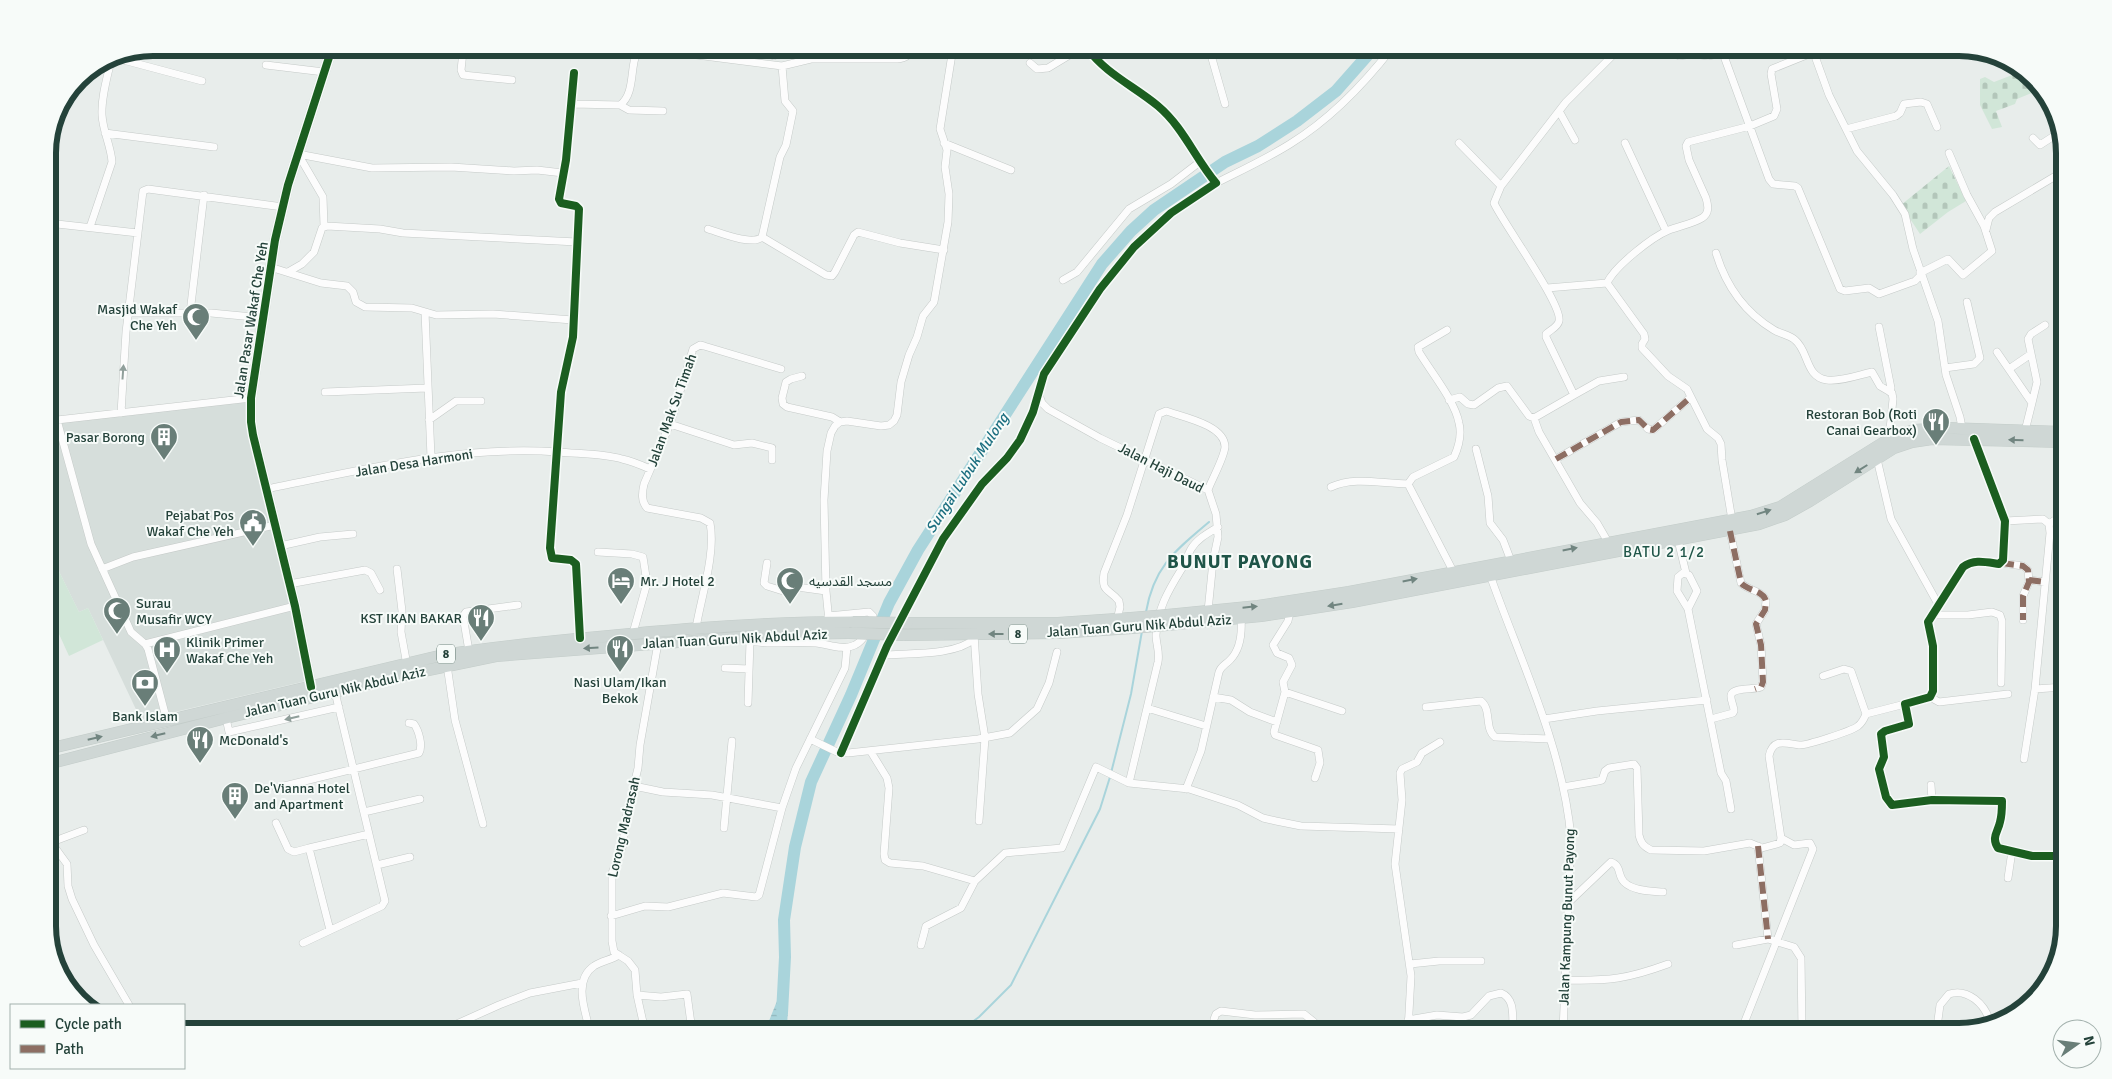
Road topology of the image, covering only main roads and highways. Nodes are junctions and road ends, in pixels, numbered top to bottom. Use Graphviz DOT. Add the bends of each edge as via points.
graph roads {
  1 [pos="2056,432"];
  2 [pos="2056,442"];
  3 [pos="1731,525"];
  4 [pos="1355,590"];
  5 [pos="1368,598"];
  6 [pos="1167,620"];
  7 [pos="1132,623"];
  8 [pos="56,747"];
  9 [pos="96,750"];
  10 [pos="56,757"];
  11 [pos="56,762"];
  3 -- 1 [label="main road, Jalan Tuan Guru Nik Abdul Aziz / 8, one-way" via="1780,507 1889,439 1914,430 1962,428"];
  2 -- 3 [label="main road, Jalan Tuan Guru Nik Abdul Aziz / 8, one-way" via="1932,439 1912,442 1894,448 1785,515 1759,524"];
  4 -- 3 [label="main road, Jalan Tuan Guru Nik Abdul Aziz / 8, one-way" via="1608,542"];
  3 -- 5 [label="main road, Jalan Tuan Guru Nik Abdul Aziz / 8" via="1678,540"];
  4 -- 5 [label="main road" via="1359,597"];
  6 -- 4 [label="main road, Jalan Tuan Guru Nik Abdul Aziz / 8, one-way"];
  5 -- 6 [label="main road, Jalan Tuan Guru Nik Abdul Aziz / 8, one-way" via="1241,618"];
  6 -- 7 [label="main road, Jalan Tuan Guru Nik Abdul Aziz / 8, bridge"];
  8 -- 7 [label="main road, Jalan Tuan Guru Nik Abdul Aziz / 8, one-way, bridge" via="469,650 633,633 829,619 907,623 1117,620"];
  7 -- 9 [label="main road, Jalan Tuan Guru Nik Abdul Aziz / 8, one-way, bridge" via="1058,634 806,633 524,652 447,666"];
  9 -- 10 [label="main road"];
  9 -- 11 [label="main road, Jalan Tuan Guru Nik Abdul Aziz / 8"];
}
